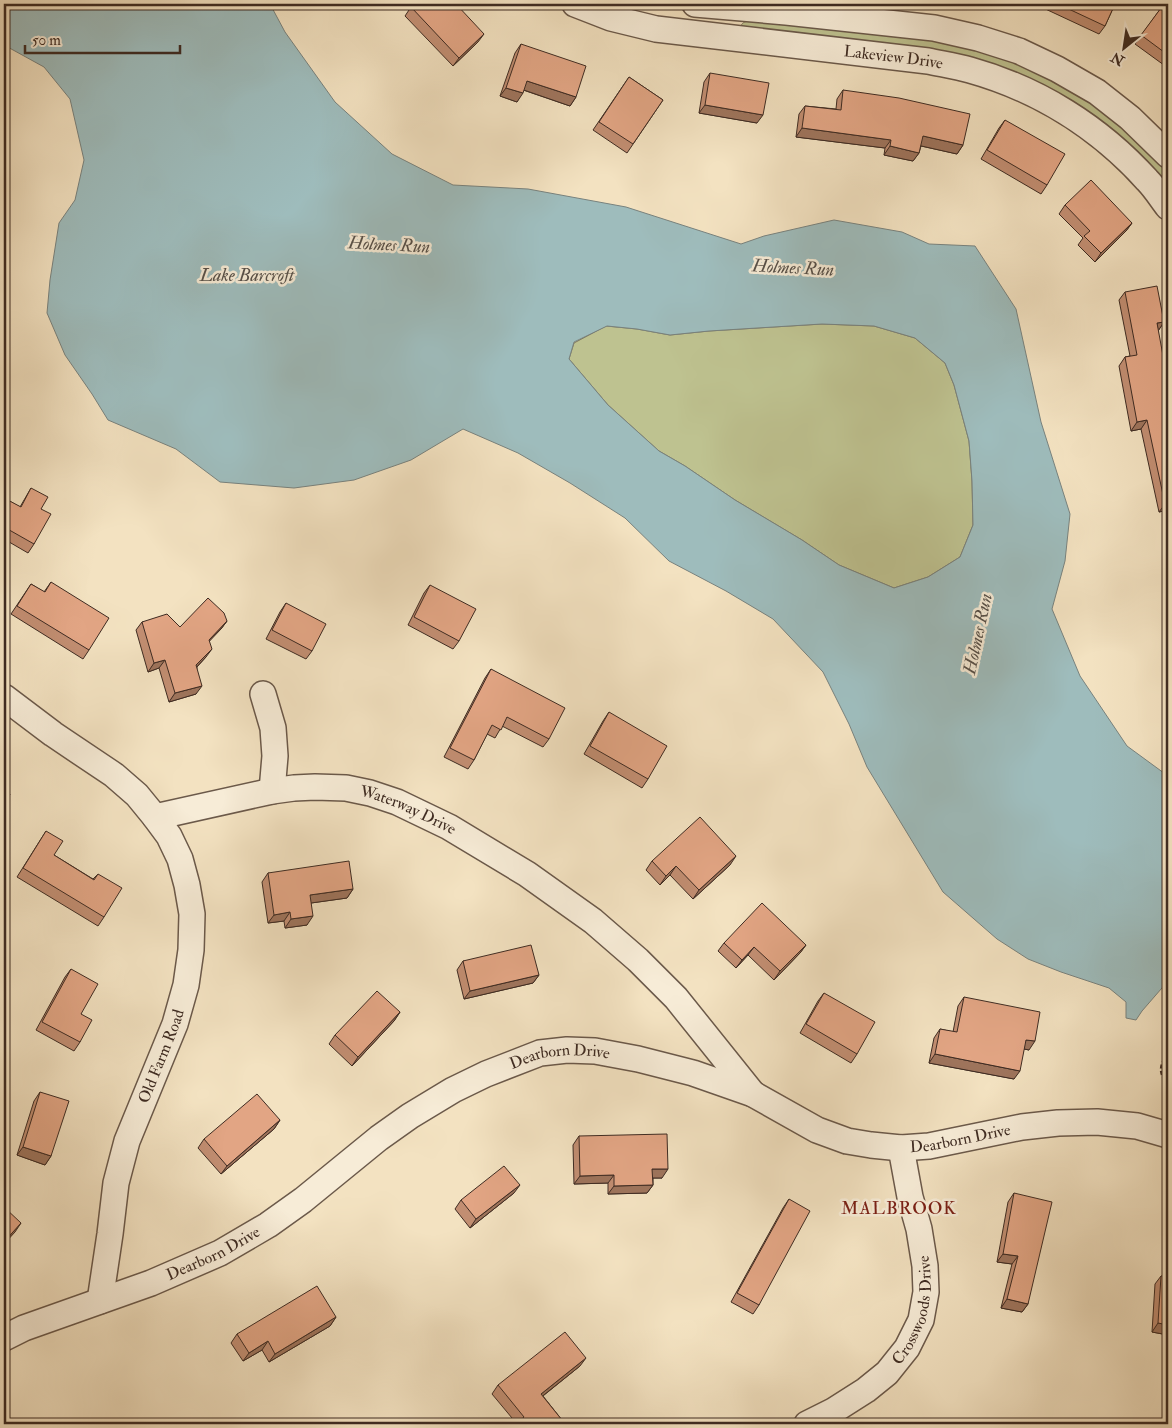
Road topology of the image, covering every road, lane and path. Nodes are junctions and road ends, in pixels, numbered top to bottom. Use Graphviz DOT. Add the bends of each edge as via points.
graph roads {
  1 [pos="575,4"];
  2 [pos="701,4"];
  3 [pos="701,34"];
  4 [pos="1168,155"];
  5 [pos="1168,207"];
  6 [pos="263,694"];
  7 [pos="4,697"];
  8 [pos="272,791"];
  9 [pos="156,816"];
  10 [pos="1168,1053"];
  11 [pos="1168,1086"];
  12 [pos="753,1094"];
  13 [pos="1168,1135"];
  14 [pos="901,1148"];
  15 [pos="100,1300"];
  16 [pos="4,1338"];
  17 [pos="806,1424"];
  1 -- 3 [label="street, Lakeview Drive" via="611,18 656,29"];
  2 -- 3 [label="street"];
  2 -- 4 [label="street, Lakeview Drive" via="934,28 1019,51 1057,68 1097,92"];
  3 -- 5 [label="street, Lakeview Drive" via="928,61 969,69 1008,82 1049,101 1084,123 1117,150"];
  6 -- 8 [label="street" via="274,738"];
  7 -- 9 [label="street" via="114,775"];
  8 -- 9 [label="street, Waterway Drive"];
  8 -- 12 [label="street, Waterway Drive" via="315,787 370,793 449,827 527,874 593,921 638,960 676,998"];
  9 -- 15 [label="street, Old Farm Road" via="180,859 187,885 192,914 191,950 186,985 175,1024 127,1141 116,1183"];
  10 -- 11 [label="path" via="1162,1063 1161,1074"];
  12 -- 14 [label="street, Dearborn Drive" via="817,1130 847,1141"];
  12 -- 15 [label="street, Dearborn Drive" via="693,1073 638,1059 595,1051 540,1053 486,1074 410,1116 303,1200 220,1253 151,1283"];
  13 -- 14 [label="street, Dearborn Drive" via="1137,1126 1058,1123"];
  14 -- 17 [label="street, Crosswoods Drive" via="925,1266 926,1292 921,1320 907,1348 887,1373 841,1406"];
  15 -- 16 [label="street, Dearborn Drive"];
}
